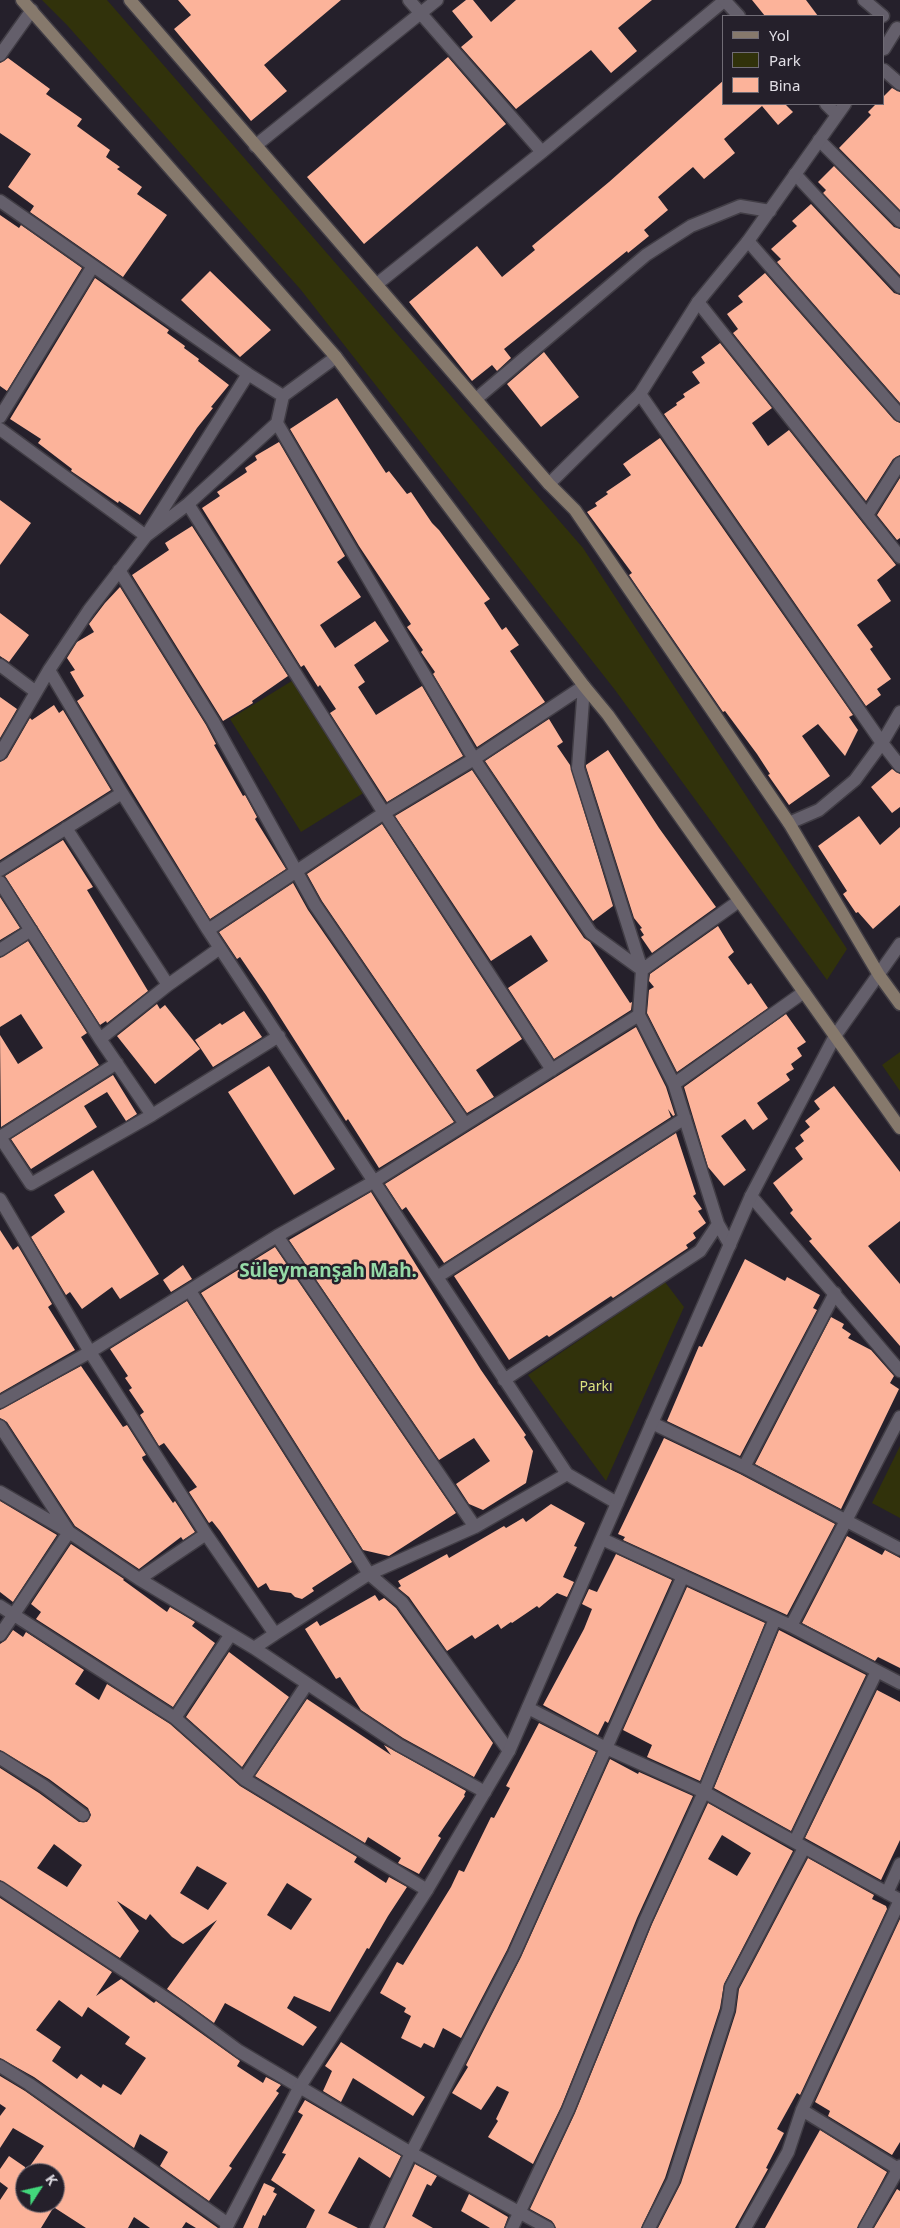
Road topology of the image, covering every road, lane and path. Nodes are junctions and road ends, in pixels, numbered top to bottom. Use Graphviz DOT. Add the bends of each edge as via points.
graph roads {
  1 [pos="22,0"];
  2 [pos="130,0"];
  3 [pos="409,0"];
  4 [pos="437,0"];
  5 [pos="724,0"];
  6 [pos="864,0"];
  7 [pos="32,10"];
  8 [pos="421,14"];
  9 [pos="739,15"];
  10 [pos="881,15"];
  11 [pos="885,18"];
  12 [pos="898,26"];
  13 [pos="885,47"];
  14 [pos="0,55"];
  15 [pos="885,71"];
  16 [pos="900,84"];
  17 [pos="827,105"];
  18 [pos="844,105"];
  19 [pos="837,115"];
  20 [pos="819,140"];
  21 [pos="255,146"];
  22 [pos="542,152"];
  23 [pos="795,174"];
  24 [pos="0,201"];
  25 [pos="770,211"];
  26 [pos="900,221"];
  27 [pos="748,241"];
  28 [pos="93,266"];
  29 [pos="376,284"];
  30 [pos="900,287"];
  31 [pos="698,302"];
  32 [pos="336,357"];
  33 [pos="248,374"];
  34 [pos="640,394"];
  35 [pos="282,396"];
  36 [pos="476,399"];
  37 [pos="900,415"];
  38 [pos="0,416"];
  39 [pos="277,423"];
  40 [pos="0,429"];
  41 [pos="900,463"];
  42 [pos="549,484"];
  43 [pos="188,504"];
  44 [pos="867,515"];
  45 [pos="146,536"];
  46 [pos="900,557"];
  47 [pos="119,570"];
  48 [pos="0,665"];
  49 [pos="49,670"];
  50 [pos="584,686"];
  51 [pos="36,692"];
  52 [pos="900,712"];
  53 [pos="882,743"];
  54 [pos="0,754"];
  55 [pos="474,759"];
  56 [pos="900,766"];
  57 [pos="122,792"];
  58 [pos="384,813"];
  59 [pos="789,823"];
  60 [pos="66,828"];
  61 [pos="0,870"];
  62 [pos="297,872"];
  63 [pos="0,882"];
  64 [pos="739,902"];
  65 [pos="31,930"];
  66 [pos="208,930"];
  67 [pos="900,944"];
  68 [pos="220,948"];
  69 [pos="0,950"];
  70 [pos="642,970"];
  71 [pos="879,975"];
  72 [pos="168,985"];
  73 [pos="804,992"];
  74 [pos="900,1004"];
  75 [pos="639,1015"];
  76 [pos="279,1036"];
  77 [pos="835,1036"];
  78 [pos="100,1039"];
  79 [pos="118,1063"];
  80 [pos="552,1070"];
  81 [pos="674,1084"];
  82 [pos="152,1115"];
  83 [pos="684,1118"];
  84 [pos="465,1124"];
  85 [pos="900,1128"];
  86 [pos="0,1137"];
  87 [pos="373,1182"];
  88 [pos="752,1196"];
  89 [pos="0,1199"];
  90 [pos="718,1224"];
  91 [pos="277,1236"];
  92 [pos="730,1245"];
  93 [pos="437,1277"];
  94 [pos="190,1291"];
  95 [pos="835,1293"];
  96 [pos="90,1352"];
  97 [pos="900,1371"];
  98 [pos="504,1380"];
  99 [pos="0,1402"];
  100 [pos="900,1417"];
  101 [pos="652,1423"];
  102 [pos="0,1426"];
  103 [pos="744,1467"];
  104 [pos="567,1474"];
  105 [pos="0,1492"];
  106 [pos="617,1503"];
  107 [pos="845,1521"];
  108 [pos="475,1527"];
  109 [pos="69,1532"];
  110 [pos="206,1534"];
  111 [pos="602,1539"];
  112 [pos="900,1549"];
  113 [pos="369,1574"];
  114 [pos="683,1576"];
  115 [pos="139,1579"];
  116 [pos="0,1606"];
  117 [pos="13,1616"];
  118 [pos="775,1619"];
  119 [pos="791,1626"];
  120 [pos="231,1634"];
  121 [pos="275,1634"];
  122 [pos="0,1635"];
  123 [pos="254,1648"];
  124 [pos="877,1671"];
  125 [pos="900,1683"];
  126 [pos="307,1684"];
  127 [pos="528,1708"];
  128 [pos="175,1718"];
  129 [pos="606,1748"];
  130 [pos="509,1750"];
  131 [pos="0,1758"];
  132 [pos="244,1779"];
  133 [pos="486,1792"];
  134 [pos="704,1792"];
  135 [pos="83,1815"];
  136 [pos="800,1844"];
  137 [pos="900,1864"];
  138 [pos="427,1890"];
  139 [pos="1,1891"];
  140 [pos="887,1893"];
  141 [pos="900,1900"];
  142 [pos="0,2066"];
  143 [pos="299,2088"];
  144 [pos="802,2110"];
  145 [pos="411,2153"];
  146 [pos="900,2168"];
  147 [pos="520,2213"];
  148 [pos="227,2226"];
  149 [pos="376,2228"];
  150 [pos="512,2228"];
  151 [pos="548,2228"];
  152 [pos="649,2228"];
  153 [pos="745,2228"];
  154 [pos="865,2228"];
  1 -- 7 [label="main road"];
  2 -- 21 [label="main road"];
  3 -- 8 [label="street"];
  4 -- 8 [label="street"];
  5 -- 9 [label="street"];
  5 -- 22 [label="street"];
  6 -- 10 [label="street"];
  7 -- 14 [label="street"];
  7 -- 32 [label="main road"];
  8 -- 21 [label="street"];
  8 -- 22 [label="street"];
  11 -- 12 [label="street"];
  12 -- 13 [label="street"];
  15 -- 16 [label="street"];
  17 -- 19 [label="street"];
  18 -- 19 [label="street"];
  19 -- 20 [label="street"];
  20 -- 23 [label="street"];
  20 -- 26 [label="street"];
  21 -- 29 [label="main road"];
  22 -- 29 [label="street"];
  23 -- 25 [label="street"];
  23 -- 30 [label="street"];
  24 -- 28 [label="street"];
  25 -- 27 [label="street"];
  25 -- 36 [label="street" via="740,206 691,226 646,255"];
  27 -- 31 [label="street"];
  27 -- 37 [label="street"];
  28 -- 33 [label="street"];
  28 -- 38 [label="street"];
  29 -- 36 [label="main road"];
  31 -- 34 [label="street"];
  31 -- 44 [label="street"];
  32 -- 35 [label="street"];
  32 -- 50 [label="main road"];
  33 -- 35 [label="street"];
  33 -- 45 [label="street"];
  34 -- 42 [label="street"];
  34 -- 53 [label="street"];
  35 -- 39 [label="street"];
  36 -- 42 [label="main road"];
  39 -- 43 [label="street"];
  39 -- 55 [label="street"];
  40 -- 45 [label="street"];
  41 -- 44 [label="street"];
  42 -- 59 [label="main road" via="575,510"];
  43 -- 45 [label="street"];
  43 -- 58 [label="street"];
  44 -- 46 [label="street"];
  45 -- 47 [label="street"];
  47 -- 49 [label="street"];
  47 -- 62 [label="street" via="213,720"];
  48 -- 51 [label="street"];
  49 -- 51 [label="street"];
  49 -- 57 [label="street"];
  50 -- 55 [label="street"];
  50 -- 64 [label="main road" via="608,715"];
  50 -- 70 [label="street" via="578,768"];
  51 -- 54 [label="street"];
  52 -- 53 [label="street"];
  53 -- 56 [label="street"];
  53 -- 59 [label="street" via="855,780 819,810"];
  55 -- 58 [label="street"];
  55 -- 70 [label="street" via="591,933"];
  57 -- 60 [label="street"];
  57 -- 66 [label="street"];
  58 -- 62 [label="street"];
  58 -- 80 [label="street"];
  59 -- 71 [label="main road"];
  60 -- 61 [label="street"];
  60 -- 72 [label="street"];
  62 -- 66 [label="street"];
  62 -- 84 [label="street" via="315,905"];
  63 -- 65 [label="street"];
  64 -- 70 [label="street"];
  64 -- 73 [label="main road"];
  65 -- 69 [label="street"];
  65 -- 78 [label="street"];
  66 -- 68 [label="street"];
  67 -- 71 [label="street"];
  68 -- 72 [label="street"];
  68 -- 76 [label="street"];
  70 -- 75 [label="street"];
  71 -- 74 [label="main road"];
  71 -- 77 [label="street"];
  72 -- 78 [label="street"];
  73 -- 77 [label="main road"];
  73 -- 81 [label="street"];
  75 -- 80 [label="street"];
  75 -- 81 [label="street"];
  76 -- 82 [label="street"];
  76 -- 87 [label="street"];
  77 -- 85 [label="main road"];
  77 -- 88 [label="street"];
  78 -- 79 [label="street"];
  79 -- 82 [label="street"];
  79 -- 86 [label="street"];
  80 -- 84 [label="street"];
  81 -- 83 [label="street"];
  82 -- 86 [label="street" via="31,1184"];
  83 -- 90 [label="street"];
  83 -- 93 [label="street"];
  84 -- 87 [label="street"];
  87 -- 91 [label="street"];
  87 -- 93 [label="street"];
  88 -- 92 [label="street"];
  88 -- 95 [label="street"];
  89 -- 96 [label="street"];
  90 -- 92 [label="street"];
  90 -- 98 [label="street" via="700,1251"];
  91 -- 94 [label="street"];
  91 -- 108 [label="street"];
  92 -- 101 [label="street"];
  93 -- 98 [label="street"];
  94 -- 96 [label="street"];
  94 -- 113 [label="street"];
  95 -- 97 [label="street"];
  95 -- 103 [label="street"];
  96 -- 99 [label="street"];
  96 -- 110 [label="street"];
  98 -- 104 [label="street"];
  100 -- 107 [label="street"];
  101 -- 103 [label="street"];
  101 -- 106 [label="street"];
  102 -- 109 [label="street"];
  103 -- 107 [label="street"];
  104 -- 106 [label="street"];
  104 -- 108 [label="street"];
  105 -- 109 [label="street"];
  106 -- 111 [label="street"];
  107 -- 112 [label="street"];
  107 -- 119 [label="street"];
  108 -- 113 [label="street"];
  109 -- 115 [label="street"];
  109 -- 117 [label="street"];
  110 -- 115 [label="street"];
  110 -- 121 [label="street"];
  111 -- 114 [label="street"];
  111 -- 127 [label="street"];
  113 -- 121 [label="street"];
  113 -- 130 [label="street" via="402,1602"];
  114 -- 118 [label="street"];
  114 -- 129 [label="street"];
  115 -- 120 [label="street"];
  116 -- 117 [label="street"];
  117 -- 122 [label="street"];
  117 -- 128 [label="street"];
  118 -- 119 [label="street"];
  118 -- 134 [label="street"];
  119 -- 124 [label="street"];
  120 -- 123 [label="street"];
  120 -- 128 [label="street"];
  121 -- 123 [label="street"];
  123 -- 126 [label="street"];
  124 -- 125 [label="street"];
  124 -- 136 [label="street"];
  126 -- 132 [label="street"];
  126 -- 133 [label="street" via="399,1745"];
  127 -- 129 [label="street"];
  127 -- 130 [label="street"];
  128 -- 132 [label="street"];
  129 -- 134 [label="street"];
  129 -- 145 [label="street" via="514,1954"];
  130 -- 133 [label="street"];
  131 -- 135 [label="street"];
  132 -- 138 [label="street"];
  133 -- 138 [label="street"];
  134 -- 136 [label="street"];
  134 -- 147 [label="street" via="645,1921 568,2110"];
  136 -- 140 [label="street"];
  136 -- 152 [label="street" via="731,1987 728,2010 673,2181"];
  137 -- 140 [label="street"];
  138 -- 143 [label="street"];
  139 -- 143 [label="street"];
  140 -- 141 [label="street"];
  141 -- 144 [label="street"];
  142 -- 148 [label="street"];
  143 -- 145 [label="street"];
  143 -- 148 [label="street"];
  144 -- 146 [label="street"];
  144 -- 153 [label="street" via="788,2152"];
  145 -- 147 [label="street"];
  145 -- 149 [label="street"];
  146 -- 154 [label="street"];
  147 -- 150 [label="street"];
  147 -- 151 [label="street"];
}
